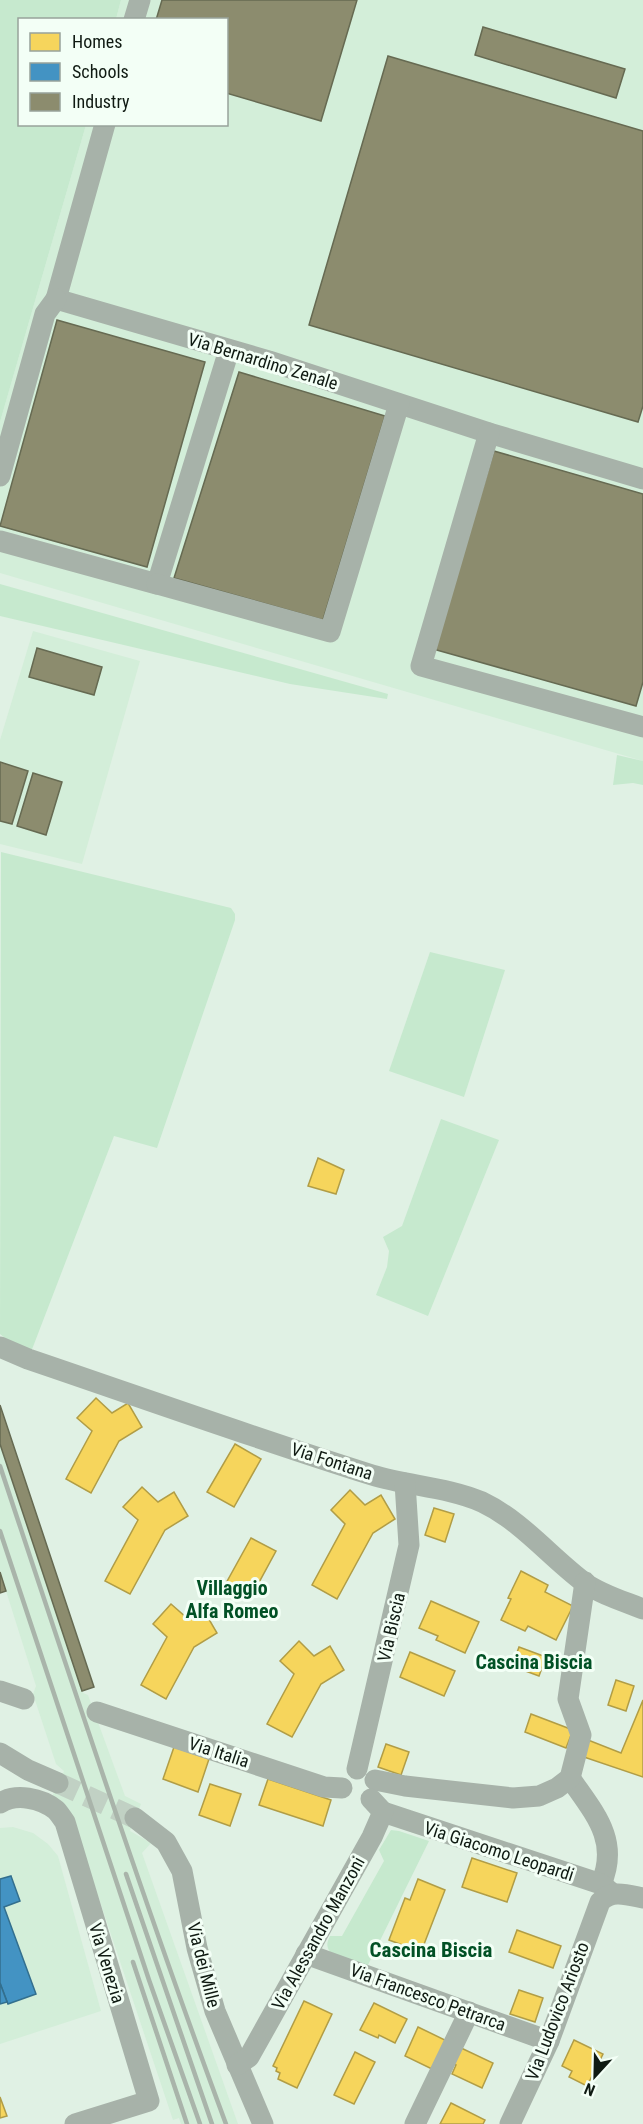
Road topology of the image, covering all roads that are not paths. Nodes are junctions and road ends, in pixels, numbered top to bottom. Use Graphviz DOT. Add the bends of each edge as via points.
graph roads {
  1 [pos="140,0"];
  2 [pos="135,18"];
  3 [pos="104,126"];
  4 [pos="56,299"];
  5 [pos="229,350"];
  6 [pos="399,404"];
  7 [pos="489,433"];
  8 [pos="0,476"];
  9 [pos="643,479"];
  10 [pos="0,541"];
  11 [pos="156,584"];
  12 [pos="643,727"];
  13 [pos="0,1347"];
  14 [pos="405,1483"];
  15 [pos="585,1582"];
  16 [pos="643,1609"];
  17 [pos="0,1691"];
  18 [pos="24,1700"];
  19 [pos="98,1712"];
  20 [pos="0,1753"];
  21 [pos="357,1769"];
  22 [pos="570,1778"];
  23 [pos="58,1783"];
  24 [pos="405,1786"];
  25 [pos="342,1788"];
  26 [pos="0,1803"];
  27 [pos="383,1803"];
  28 [pos="135,1818"];
  29 [pos="606,1892"];
  30 [pos="643,1898"];
  31 [pos="306,1954"];
  32 [pos="469,2013"];
  33 [pos="549,2041"];
  34 [pos="237,2065"];
  35 [pos="75,2124"];
  36 [pos="263,2124"];
  37 [pos="415,2124"];
  38 [pos="510,2124"];
  1 -- 2 [label="street"];
  3 -- 4 [label="street"];
  4 -- 5 [label="street, Via Bernardino Zenale"];
  4 -- 8 [label="street" via="45,314"];
  5 -- 6 [label="street, Via Bernardino Zenale"];
  5 -- 11 [label="street"];
  6 -- 7 [label="street, Via Bernardino Zenale"];
  6 -- 11 [label="street" via="330,632"];
  7 -- 9 [label="street, Via Bernardino Zenale"];
  7 -- 12 [label="street" via="421,666"];
  10 -- 11 [label="street"];
  13 -- 14 [label="street, Via Fontana" via="321,1458"];
  14 -- 15 [label="street, Via Fontana" via="456,1493 500,1512"];
  14 -- 21 [label="street, Via Biscia" via="409,1545"];
  15 -- 16 [label="street, Via Fontana"];
  15 -- 22 [label="street" via="568,1699 581,1735"];
  17 -- 18 [label="street"];
  19 -- 25 [label="street, Via Italia" via="324,1787"];
  20 -- 23 [label="street"];
  21 -- 25 [label="street" via="344,1777"];
  21 -- 27 [label="street" via="368,1771"];
  22 -- 24 [label="street" via="539,1796 513,1798"];
  22 -- 29 [label="street, Via Ludovico Ariosto" via="602,1826 609,1846"];
  24 -- 27 [label="street"];
  24 -- 27 [label="street" via="395,1797 395,1809"];
  25 -- 27 [label="street" via="346,1798 356,1803"];
  26 -- 35 [label="street, Via Venezia" via="17,1797 31,1799 56,1810 65,1822 149,2101"];
  27 -- 29 [label="street, Via Giacomo Leopardi"];
  27 -- 31 [label="street, Via Alessandro Manzoni" via="372,1837"];
  28 -- 34 [label="street, Via dei Mille" via="166,1842 183,1871 197,1948 215,2011"];
  29 -- 30 [label="street, Via Giacomo Leopardi"];
  29 -- 33 [label="street, Via Ludovico Ariosto" via="596,1909"];
  31 -- 32 [label="street, Via Francesco Petrarca"];
  31 -- 34 [label="street, Via Alessandro Manzoni" via="249,2057"];
  32 -- 33 [label="street, Via Francesco Petrarca"];
  32 -- 37 [label="street"];
  33 -- 38 [label="street, Via Ludovico Ariosto"];
  34 -- 36 [label="street, Via dei Mille"];
}
